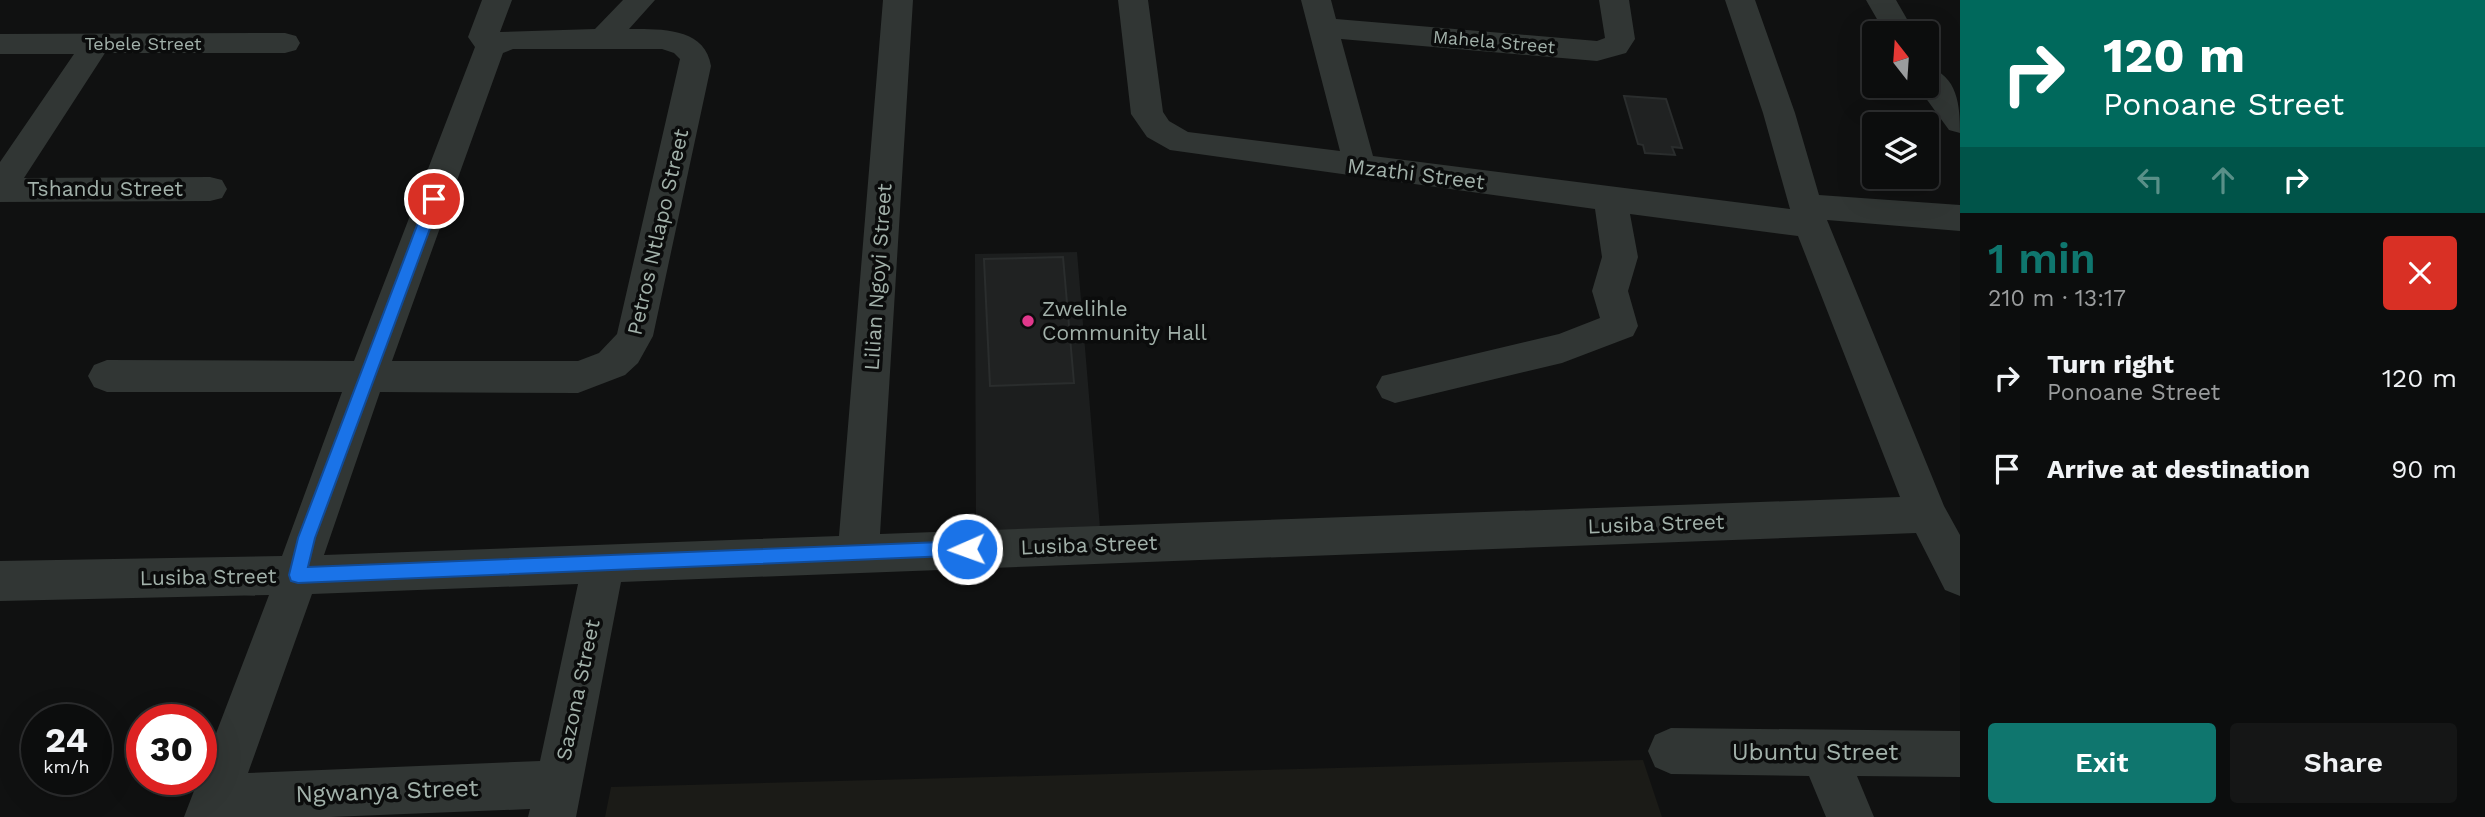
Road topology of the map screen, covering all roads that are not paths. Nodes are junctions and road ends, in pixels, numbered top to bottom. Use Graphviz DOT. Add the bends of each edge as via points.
graph roads {
  1 [pos="497,0"];
  2 [pos="640,0"];
  3 [pos="898,0"];
  4 [pos="1133,0"];
  5 [pos="1614,0"];
  6 [pos="1740,0"];
  7 [pos="1881,0"];
  8 [pos="1319,14"];
  9 [pos="1893,21"];
  10 [pos="603,40"];
  11 [pos="285,43"];
  12 [pos="0,44"];
  13 [pos="96,44"];
  14 [pos="491,47"];
  15 [pos="1939,93"];
  16 [pos="1960,122"];
  17 [pos="1360,167"];
  18 [pos="0,189"];
  19 [pos="209,189"];
  20 [pos="1609,198"];
  21 [pos="1808,215"];
  22 [pos="1960,218"];
  23 [pos="107,376"];
  24 [pos="368,377"];
  25 [pos="1395,387"];
  26 [pos="1927,514"];
  27 [pos="858,553"];
  28 [pos="604,563"];
  29 [pos="298,575"];
  30 [pos="1960,576"];
  31 [pos="0,581"];
  32 [pos="1671,751"];
  33 [pos="1822,752"];
  34 [pos="1960,754"];
  35 [pos="555,800"];
  36 [pos="211,808"];
  37 [pos="1850,817"];
  1 -- 14 [label="street" via="482,37"];
  2 -- 10 [label="street"];
  3 -- 27 [label="street, Lilian Ngoyi Street"];
  4 -- 17 [label="street, Mzathi Street" via="1147,114 1168,136 1195,145"];
  5 -- 8 [label="street, Mahela Street" via="1620,39 1615,46 1597,51"];
  6 -- 21 [label="street"];
  7 -- 9 [label="street"];
  8 -- 17 [label="street"];
  10 -- 14 [label="street, Petros Ntlapo Street" via="509,39"];
  10 -- 24 [label="street, Petros Ntlapo Street" via="672,40 689,49 696,61 629,349 606,369 578,377"];
  11 -- 13 [label="street, Tebele Street"];
  12 -- 13 [label="street, Tebele Street"];
  13 -- 18 [label="street"];
  14 -- 24 [label="street"];
  15 -- 16 [label="street"];
  17 -- 20 [label="street, Mzathi Street"];
  18 -- 19 [label="street, Tshandu Street"];
  20 -- 21 [label="street, Mzathi Street"];
  20 -- 25 [label="street" via="1620,257 1610,291 1620,327 1562,348"];
  21 -- 22 [label="street, Mzathi Street"];
  21 -- 26 [label="street"];
  23 -- 24 [label="street"];
  24 -- 29 [label="street" via="307,538"];
  26 -- 27 [label="street, Lusiba Street"];
  26 -- 30 [label="street"];
  27 -- 28 [label="street, Lusiba Street"];
  28 -- 29 [label="street, Lusiba Street"];
  28 -- 35 [label="street, Sazona Street"];
  29 -- 31 [label="street, Lusiba Street"];
  29 -- 36 [label="street"];
  32 -- 33 [label="street, Ubuntu Street"];
  33 -- 34 [label="street, Ubuntu Street"];
  33 -- 37 [label="street"];
  35 -- 36 [label="street, Ngwanya Street"];
}
